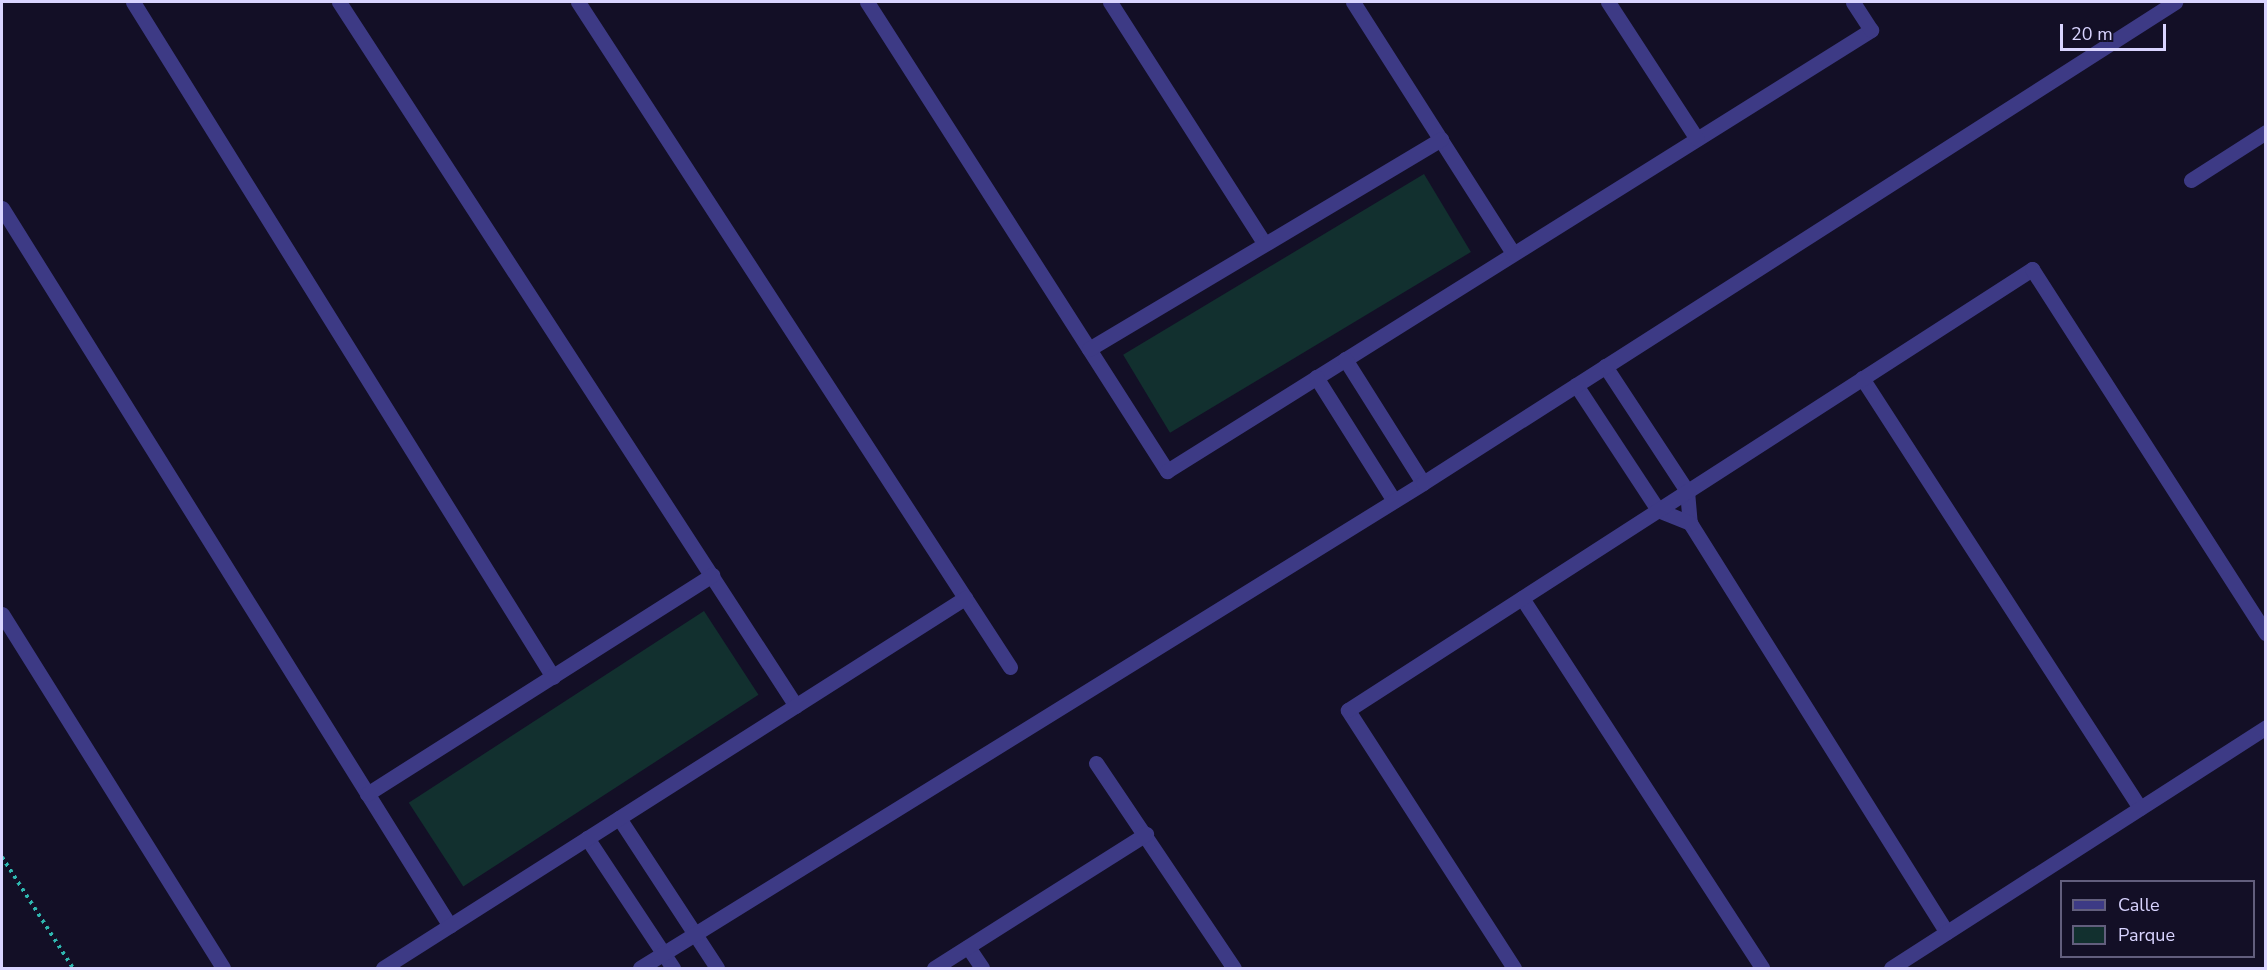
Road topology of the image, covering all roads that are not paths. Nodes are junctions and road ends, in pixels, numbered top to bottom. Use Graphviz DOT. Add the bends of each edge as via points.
graph roads {
  1 [pos="132,2"];
  2 [pos="339,2"];
  3 [pos="578,2"];
  4 [pos="867,2"];
  5 [pos="1110,2"];
  6 [pos="1353,2"];
  7 [pos="1608,2"];
  8 [pos="1853,2"];
  9 [pos="2175,2"];
  10 [pos="2265,132"];
  11 [pos="1697,138"];
  12 [pos="1441,139"];
  13 [pos="2191,180"];
  14 [pos="2,208"];
  15 [pos="1265,244"];
  16 [pos="1513,253"];
  17 [pos="1089,349"];
  18 [pos="1345,359"];
  19 [pos="1605,366"];
  20 [pos="1316,377"];
  21 [pos="1862,378"];
  22 [pos="1576,385"];
  23 [pos="1423,483"];
  24 [pos="1687,491"];
  25 [pos="1394,501"];
  26 [pos="1658,510"];
  27 [pos="1690,523"];
  28 [pos="712,575"];
  29 [pos="965,598"];
  30 [pos="1522,598"];
  31 [pos="2,614"];
  32 [pos="2265,633"];
  33 [pos="1010,667"];
  34 [pos="553,677"];
  35 [pos="796,706"];
  36 [pos="2265,727"];
  37 [pos="1096,763"];
  38 [pos="367,794"];
  39 [pos="2140,808"];
  40 [pos="619,818"];
  41 [pos="1146,834"];
  42 [pos="587,838"];
  43 [pos="450,926"];
  44 [pos="1947,932"];
  45 [pos="694,933"];
  46 [pos="968,947"];
  47 [pos="663,953"];
  48 [pos="223,969"];
  49 [pos="383,969"];
  50 [pos="640,969"];
  51 [pos="673,969"];
  52 [pos="717,969"];
  53 [pos="934,969"];
  54 [pos="982,969"];
  55 [pos="1234,969"];
  56 [pos="1514,969"];
  57 [pos="1762,969"];
  58 [pos="1891,969"];
  1 -- 34 [label="street"];
  2 -- 28 [label="street"];
  3 -- 29 [label="street"];
  4 -- 17 [label="street"];
  5 -- 15 [label="street"];
  6 -- 12 [label="street"];
  7 -- 11 [label="street"];
  8 -- 11 [label="street" via="1871,30"];
  9 -- 19 [label="street"];
  10 -- 13 [label="street"];
  11 -- 16 [label="street"];
  12 -- 15 [label="street"];
  12 -- 16 [label="street"];
  14 -- 38 [label="street"];
  15 -- 17 [label="street"];
  16 -- 18 [label="street"];
  17 -- 20 [label="street" via="1167,471"];
  18 -- 20 [label="street"];
  18 -- 23 [label="street"];
  19 -- 22 [label="street"];
  19 -- 24 [label="street"];
  20 -- 25 [label="street"];
  21 -- 24 [label="street"];
  21 -- 32 [label="street" via="2032,269"];
  21 -- 39 [label="street"];
  22 -- 23 [label="street"];
  22 -- 26 [label="street"];
  23 -- 25 [label="street"];
  24 -- 26 [label="street"];
  24 -- 27 [label="street"];
  25 -- 45 [label="street"];
  26 -- 27 [label="street"];
  26 -- 30 [label="street"];
  27 -- 44 [label="street"];
  28 -- 34 [label="street"];
  28 -- 35 [label="street"];
  29 -- 33 [label="street"];
  29 -- 35 [label="street"];
  30 -- 56 [label="street" via="1348,710"];
  30 -- 57 [label="street"];
  31 -- 48 [label="street"];
  34 -- 38 [label="street"];
  35 -- 40 [label="street"];
  36 -- 39 [label="street"];
  37 -- 41 [label="street"];
  38 -- 43 [label="street"];
  39 -- 44 [label="street"];
  40 -- 42 [label="street"];
  40 -- 45 [label="street"];
  41 -- 46 [label="street"];
  41 -- 55 [label="street"];
  42 -- 43 [label="street"];
  42 -- 47 [label="street"];
  43 -- 49 [label="street"];
  44 -- 58 [label="street"];
  45 -- 47 [label="street"];
  45 -- 52 [label="street"];
  46 -- 53 [label="street"];
  46 -- 54 [label="street"];
  47 -- 50 [label="street"];
  47 -- 51 [label="street"];
}
